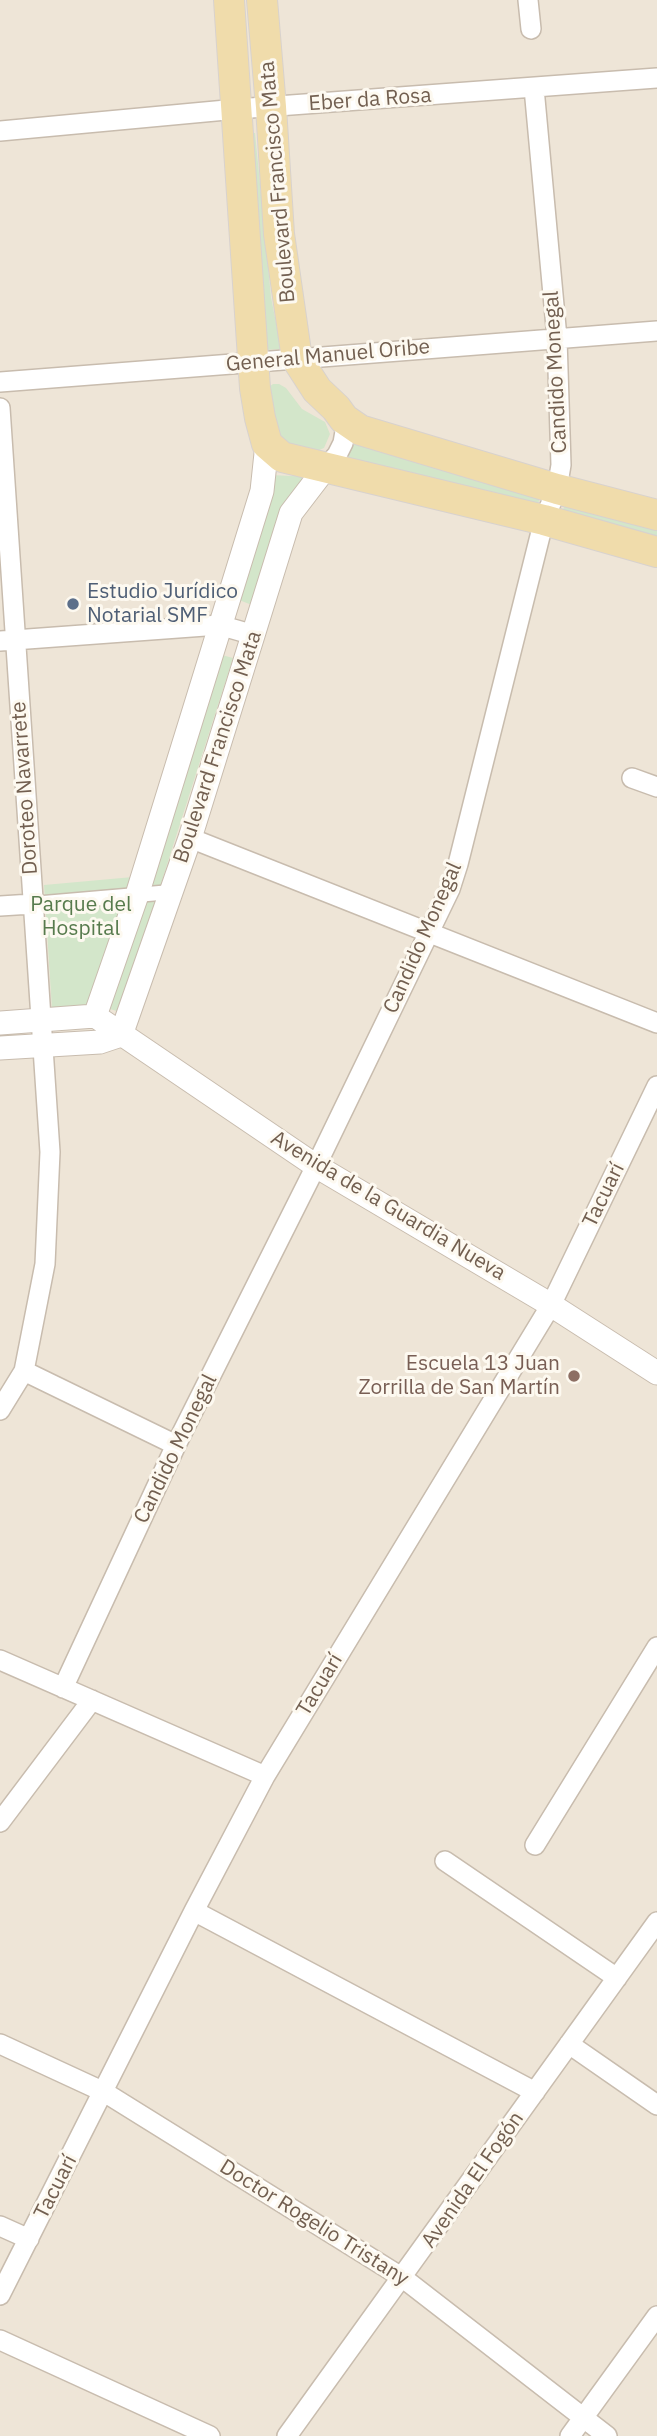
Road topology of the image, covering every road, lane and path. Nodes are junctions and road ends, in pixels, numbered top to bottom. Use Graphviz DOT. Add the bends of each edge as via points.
graph roads {
  1 [pos="229,0"];
  2 [pos="261,0"];
  3 [pos="528,0"];
  4 [pos="531,29"];
  5 [pos="657,78"];
  6 [pos="534,88"];
  7 [pos="271,107"];
  8 [pos="237,109"];
  9 [pos="0,131"];
  10 [pos="657,331"];
  11 [pos="557,338"];
  12 [pos="297,359"];
  13 [pos="255,363"];
  14 [pos="0,382"];
  15 [pos="0,408"];
  16 [pos="344,419"];
  17 [pos="267,444"];
  18 [pos="327,466"];
  19 [pos="556,489"];
  20 [pos="657,515"];
  21 [pos="544,520"];
  22 [pos="657,551"];
  23 [pos="219,625"];
  24 [pos="254,635"];
  25 [pos="8,640"];
  26 [pos="632,778"];
  27 [pos="657,787"];
  28 [pos="190,838"];
  29 [pos="171,892"];
  30 [pos="136,895"];
  31 [pos="32,904"];
  32 [pos="0,906"];
  33 [pos="429,931"];
  34 [pos="95,1016"];
  35 [pos="41,1020"];
  36 [pos="0,1023"];
  37 [pos="657,1023"];
  38 [pos="121,1035"];
  39 [pos="43,1046"];
  40 [pos="0,1048"];
  41 [pos="657,1086"];
  42 [pos="316,1166"];
  43 [pos="551,1305"];
  44 [pos="24,1371"];
  45 [pos="657,1373"];
  46 [pos="0,1410"];
  47 [pos="176,1445"];
  48 [pos="657,1647"];
  49 [pos="0,1660"];
  50 [pos="63,1688"];
  51 [pos="92,1700"];
  52 [pos="265,1776"];
  53 [pos="0,1822"];
  54 [pos="535,1845"];
  55 [pos="445,1861"];
  56 [pos="194,1911"];
  57 [pos="657,1923"];
  58 [pos="617,1978"];
  59 [pos="0,2044"];
  60 [pos="569,2044"];
  61 [pos="104,2092"];
  62 [pos="535,2092"];
  63 [pos="657,2105"];
  64 [pos="0,2226"];
  65 [pos="29,2239"];
  66 [pos="403,2278"];
  67 [pos="0,2295"];
  68 [pos="657,2316"];
  69 [pos="0,2340"];
  70 [pos="583,2419"];
  71 [pos="210,2436"];
  72 [pos="287,2436"];
  73 [pos="570,2436"];
  74 [pos="607,2436"];
  1 -- 8 [label="main road, Boulevard Francisco Mata"];
  2 -- 7 [label="main road, Boulevard Francisco Mata"];
  3 -- 4 [label="street"];
  5 -- 6 [label="street, Eber da Rosa"];
  6 -- 7 [label="street, Eber da Rosa"];
  6 -- 11 [label="street, Candido Monegal"];
  7 -- 8 [label="street, Eber da Rosa"];
  7 -- 12 [label="main road, Boulevard Francisco Mata" via="279,234"];
  8 -- 9 [label="street, Eber da Rosa"];
  8 -- 13 [label="main road, Boulevard Francisco Mata"];
  10 -- 11 [label="street, General Manuel Oribe"];
  11 -- 12 [label="street, General Manuel Oribe"];
  11 -- 19 [label="street, Candido Monegal" via="561,447"];
  12 -- 13 [label="street, General Manuel Oribe"];
  12 -- 16 [label="main road, Boulevard Francisco Mata"];
  13 -- 14 [label="street, General Manuel Oribe"];
  13 -- 17 [label="main road, Boulevard Francisco Mata"];
  15 -- 25 [label="street, Doroteo Navarrete"];
  16 -- 18 [label="street, Boulevard Francisco Mata" via="343,443"];
  16 -- 19 [label="main road" via="379,437"];
  17 -- 18 [label="main road" via="282,457"];
  17 -- 23 [label="street, Boulevard Francisco Mata" via="262,491"];
  18 -- 21 [label="main road"];
  18 -- 24 [label="street, Boulevard Francisco Mata" via="291,513"];
  19 -- 20 [label="main road"];
  19 -- 21 [label="street, Candido Monegal"];
  21 -- 22 [label="main road"];
  21 -- 33 [label="street, Candido Monegal" via="458,864"];
  23 -- 24 [label="street"];
  23 -- 25 [label="street"];
  23 -- 30 [label="street, Boulevard Francisco Mata"];
  24 -- 28 [label="street, Boulevard Francisco Mata"];
  25 -- 31 [label="street, Doroteo Navarrete"];
  26 -- 27 [label="street"];
  28 -- 29 [label="street, Boulevard Francisco Mata"];
  28 -- 33 [label="street"];
  29 -- 30 [label="street"];
  29 -- 38 [label="street, Boulevard Francisco Mata"];
  30 -- 31 [label="street"];
  30 -- 34 [label="street, Boulevard Francisco Mata"];
  31 -- 32 [label="street"];
  31 -- 35 [label="street, Doroteo Navarrete"];
  33 -- 37 [label="street"];
  33 -- 42 [label="street, Candido Monegal"];
  34 -- 35 [label="street"];
  34 -- 38 [label="street, Avenida de la Guardia Nueva"];
  35 -- 36 [label="street"];
  35 -- 39 [label="street, Doroteo Navarrete"];
  38 -- 39 [label="street" via="100,1042"];
  38 -- 42 [label="street, Avenida de la Guardia Nueva"];
  39 -- 40 [label="street"];
  39 -- 44 [label="street, Doroteo Navarrete" via="50,1152 45,1264"];
  41 -- 43 [label="street, Tacuarí"];
  42 -- 43 [label="street, Avenida de la Guardia Nueva"];
  42 -- 47 [label="street, Candido Monegal"];
  43 -- 45 [label="street, Avenida de la Guardia Nueva"];
  43 -- 52 [label="street, Tacuarí"];
  44 -- 46 [label="street, Doroteo Navarrete"];
  44 -- 47 [label="street"];
  47 -- 50 [label="street, Candido Monegal"];
  48 -- 54 [label="street"];
  49 -- 50 [label="street"];
  50 -- 51 [label="street"];
  51 -- 52 [label="street"];
  51 -- 53 [label="street"];
  52 -- 56 [label="street, Tacuarí"];
  55 -- 58 [label="street"];
  56 -- 61 [label="street, Tacuarí"];
  56 -- 62 [label="street"];
  57 -- 58 [label="street, Avenida El Fogón"];
  58 -- 60 [label="street, Avenida El Fogón"];
  59 -- 61 [label="street, Doctor Rogelio Tristany"];
  60 -- 62 [label="street, Avenida El Fogón"];
  60 -- 63 [label="street"];
  61 -- 65 [label="street, Tacuarí"];
  61 -- 66 [label="street, Doctor Rogelio Tristany"];
  62 -- 66 [label="street, Avenida El Fogón"];
  64 -- 65 [label="street"];
  65 -- 67 [label="street, Tacuarí"];
  66 -- 70 [label="street, Doctor Rogelio Tristany"];
  66 -- 72 [label="street, Avenida El Fogón"];
  68 -- 70 [label="street"];
  69 -- 71 [label="street"];
  70 -- 73 [label="street"];
  70 -- 74 [label="street, Doctor Rogelio Tristany"];
}
